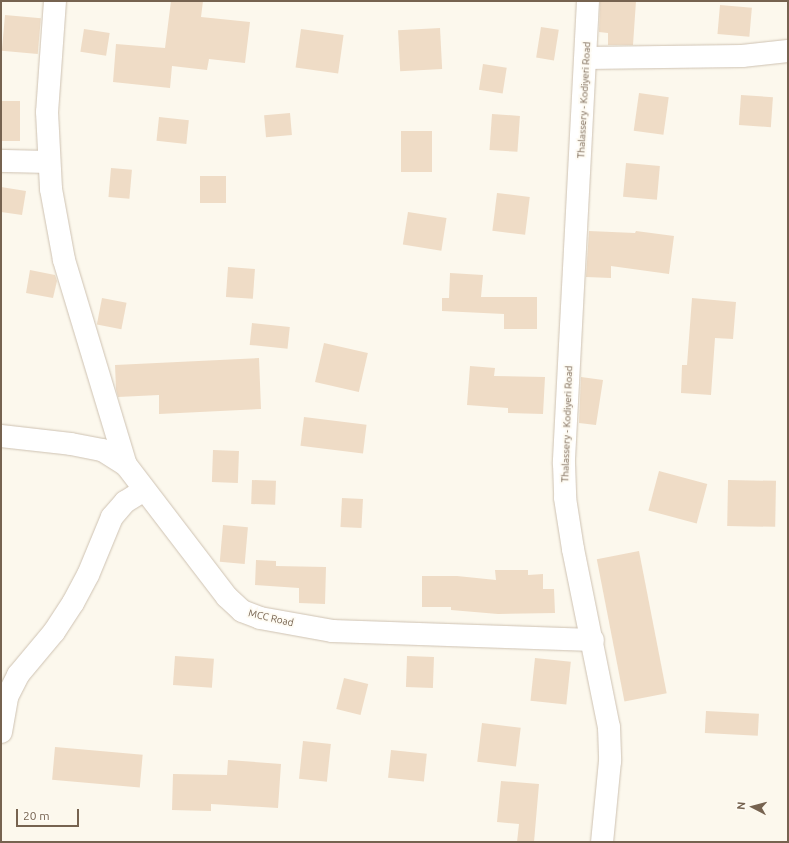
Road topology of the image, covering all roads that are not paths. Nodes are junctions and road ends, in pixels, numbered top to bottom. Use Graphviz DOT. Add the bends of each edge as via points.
graph roads {
  1 [pos="55,1"];
  2 [pos="588,1"];
  3 [pos="788,51"];
  4 [pos="586,58"];
  5 [pos="1,161"];
  6 [pos="49,162"];
  7 [pos="1,436"];
  8 [pos="126,465"];
  9 [pos="144,490"];
  10 [pos="593,640"];
  11 [pos="2,720"];
  12 [pos="602,842"];
  1 -- 6 [label="street" via="47,112"];
  2 -- 4 [label="street, Thalassery - Kodiyeri Road"];
  3 -- 4 [label="street" via="742,56"];
  4 -- 10 [label="street, Thalassery - Kodiyeri Road" via="564,463 565,498 573,549"];
  5 -- 6 [label="street"];
  6 -- 8 [label="street" via="51,189 64,260"];
  7 -- 8 [label="street, MCC Road" via="102,450"];
  8 -- 9 [label="street, MCC Road"];
  9 -- 10 [label="street, MCC Road" via="227,597 242,611 260,618 332,631"];
  9 -- 11 [label="street" via="125,502 112,517 88,575 73,603 54,632 18,675 7,697"];
  10 -- 12 [label="street, Thalassery - Kodiyeri Road" via="609,727 610,761"];
}
